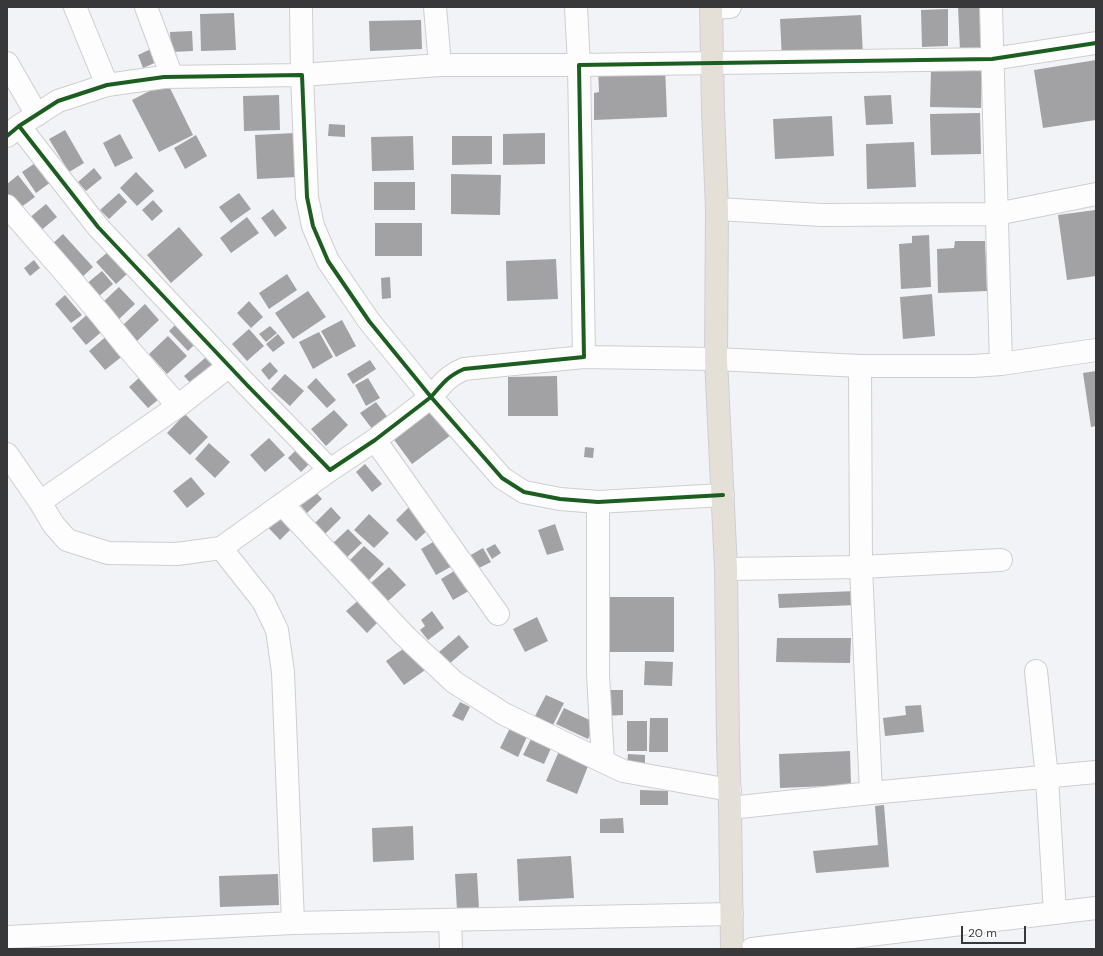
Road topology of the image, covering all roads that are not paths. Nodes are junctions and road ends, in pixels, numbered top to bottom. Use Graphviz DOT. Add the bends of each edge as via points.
graph roads {
  1 [pos="75,7"];
  2 [pos="146,7"];
  3 [pos="301,7"];
  4 [pos="435,7"];
  5 [pos="576,7"];
  6 [pos="717,7"];
  7 [pos="991,7"];
  8 [pos="1096,44"];
  9 [pos="992,59"];
  10 [pos="7,62"];
  11 [pos="712,64"];
  12 [pos="440,65"];
  13 [pos="579,65"];
  14 [pos="302,75"];
  15 [pos="172,77"];
  16 [pos="107,85"];
  17 [pos="21,126"];
  18 [pos="1096,194"];
  19 [pos="7,206"];
  20 [pos="717,209"];
  21 [pos="996,214"];
  22 [pos="1096,350"];
  23 [pos="584,357"];
  24 [pos="716,359"];
  25 [pos="1001,364"];
  26 [pos="229,366"];
  27 [pos="860,366"];
  28 [pos="431,397"];
  29 [pos="178,406"];
  30 [pos="375,440"];
  31 [pos="7,454"];
  32 [pos="330,470"];
  33 [pos="723,495"];
  34 [pos="40,502"];
  35 [pos="598,502"];
  36 [pos="282,504"];
  37 [pos="221,548"];
  38 [pos="1001,560"];
  39 [pos="861,567"];
  40 [pos="726,569"];
  41 [pos="498,614"];
  42 [pos="1036,670"];
  43 [pos="603,761"];
  44 [pos="1096,772"];
  45 [pos="1048,778"];
  46 [pos="871,793"];
  47 [pos="730,799"];
  48 [pos="1096,908"];
  49 [pos="1055,913"];
  50 [pos="732,914"];
  51 [pos="450,920"];
  52 [pos="293,923"];
  53 [pos="7,936"];
  54 [pos="136,940"];
  55 [pos="451,949"];
  56 [pos="732,949"];
  57 [pos="752,949"];
  1 -- 16 [label="street"];
  2 -- 15 [label="street"];
  3 -- 14 [label="street"];
  4 -- 12 [label="street"];
  5 -- 13 [label="street"];
  6 -- 11 [label="highway"];
  7 -- 9 [label="street"];
  8 -- 9 [label="street"];
  9 -- 11 [label="street"];
  9 -- 21 [label="street"];
  10 -- 17 [label="street"];
  11 -- 13 [label="street"];
  11 -- 20 [label="highway"];
  12 -- 13 [label="street"];
  12 -- 14 [label="street"];
  13 -- 23 [label="street"];
  14 -- 15 [label="street"];
  14 -- 28 [label="street" via="307,197 313,226 328,261 369,321"];
  15 -- 16 [label="street"];
  16 -- 17 [label="street" via="58,101"];
  17 -- 26 [label="street" via="98,226"];
  18 -- 21 [label="street"];
  19 -- 29 [label="street"];
  20 -- 21 [label="street" via="822,215"];
  20 -- 24 [label="highway"];
  21 -- 25 [label="street"];
  22 -- 25 [label="street"];
  23 -- 24 [label="street"];
  23 -- 28 [label="street" via="464,369 443,382"];
  24 -- 27 [label="street"];
  24 -- 33 [label="highway"];
  25 -- 27 [label="street"];
  26 -- 29 [label="street"];
  26 -- 32 [label="street"];
  27 -- 39 [label="street"];
  28 -- 30 [label="street"];
  28 -- 35 [label="street" via="502,478 524,492 560,499"];
  29 -- 34 [label="street"];
  30 -- 32 [label="street"];
  30 -- 41 [label="street"];
  31 -- 34 [label="street"];
  32 -- 36 [label="street"];
  33 -- 35 [label="street"];
  33 -- 40 [label="highway"];
  34 -- 37 [label="street" via="53,524 67,540 108,553 177,554"];
  35 -- 43 [label="street" via="598,675"];
  36 -- 37 [label="street"];
  36 -- 43 [label="street" via="404,635 454,682 504,714"];
  37 -- 52 [label="street" via="263,601 277,630 283,672"];
  38 -- 39 [label="street"];
  39 -- 40 [label="street"];
  39 -- 46 [label="street"];
  40 -- 47 [label="highway"];
  42 -- 45 [label="street"];
  43 -- 47 [label="street" via="623,771"];
  44 -- 45 [label="street"];
  45 -- 46 [label="street"];
  45 -- 49 [label="street"];
  46 -- 47 [label="street"];
  47 -- 50 [label="highway"];
  48 -- 49 [label="street"];
  49 -- 57 [label="street"];
  50 -- 51 [label="street"];
  50 -- 56 [label="highway"];
  51 -- 52 [label="street"];
  51 -- 55 [label="street"];
  52 -- 54 [label="street"];
  53 -- 54 [label="street"];
}
